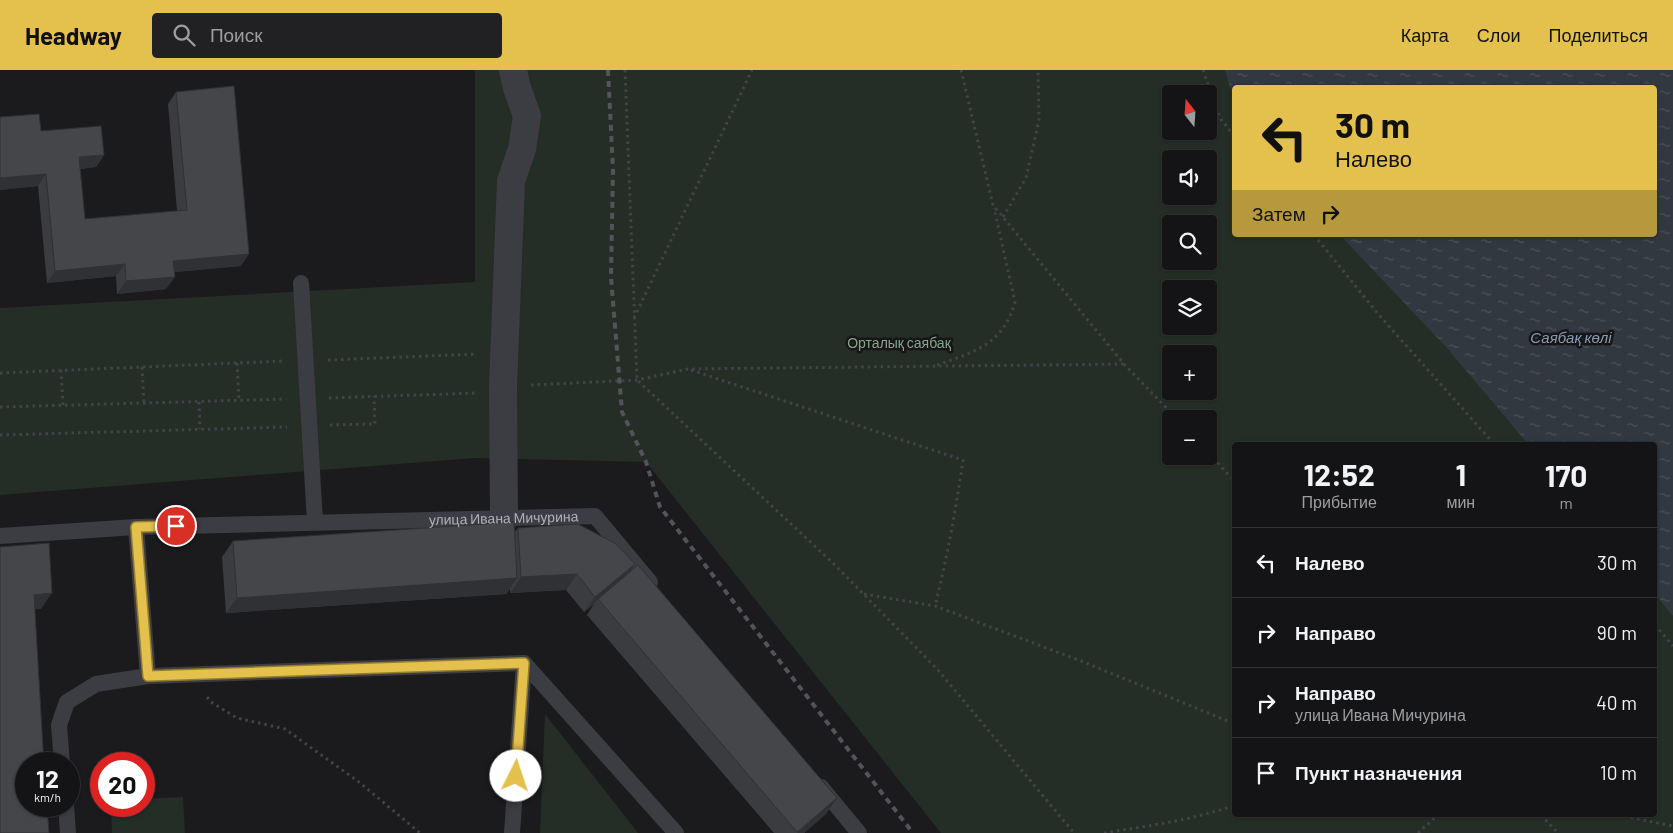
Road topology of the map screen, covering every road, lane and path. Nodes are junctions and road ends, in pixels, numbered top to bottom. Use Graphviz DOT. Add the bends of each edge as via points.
graph roads {
  1 [pos="513,70"];
  2 [pos="625,70"];
  3 [pos="752,70"];
  4 [pos="961,70"];
  5 [pos="1038,70"];
  6 [pos="1203,70"];
  7 [pos="1232,133"];
  8 [pos="993,205"];
  9 [pos="1003,217"];
  10 [pos="1316,237"];
  11 [pos="301,283"];
  12 [pos="633,320"];
  13 [pos="505,353"];
  14 [pos="305,361"];
  15 [pos="237,363"];
  16 [pos="1124,364"];
  17 [pos="935,366"];
  18 [pos="142,367"];
  19 [pos="688,369"];
  20 [pos="61,370"];
  21 [pos="0,372"];
  22 [pos="637,380"];
  23 [pos="504,389"];
  24 [pos="374,396"];
  25 [pos="308,398"];
  26 [pos="239,400"];
  27 [pos="198,402"];
  28 [pos="144,403"];
  29 [pos="62,405"];
  30 [pos="0,407"];
  31 [pos="1168,410"];
  32 [pos="309,426"];
  33 [pos="200,429"];
  34 [pos="0,435"];
  35 [pos="1492,442"];
  36 [pos="1217,462"];
  37 [pos="1232,479"];
  38 [pos="504,518"];
  39 [pos="314,522"];
  40 [pos="136,527"];
  41 [pos="0,536"];
  42 [pos="658,592"];
  43 [pos="864,594"];
  44 [pos="934,606"];
  45 [pos="1657,627"];
  46 [pos="1673,646"];
  47 [pos="524,663"];
  48 [pos="191,675"];
  49 [pos="148,676"];
  50 [pos="1232,723"];
  51 [pos="61,752"];
  52 [pos="809,773"];
  53 [pos="1232,806"];
  54 [pos="67,817"];
  55 [pos="1436,817"];
  56 [pos="1543,817"];
  57 [pos="1628,817"];
  58 [pos="1673,826"];
  59 [pos="68,833"];
  60 [pos="420,833"];
  61 [pos="512,833"];
  62 [pos="676,833"];
  63 [pos="859,833"];
  64 [pos="1074,833"];
  65 [pos="1104,833"];
  66 [pos="1418,833"];
  67 [pos="1558,833"];
  1 -- 13 [label="street" via="527,116 522,148 511,181"];
  2 -- 12 [label="path"];
  3 -- 12 [label="path"];
  4 -- 8 [label="path"];
  5 -- 9 [label="path" via="1039,120 1026,178"];
  6 -- 7 [label="path" via="1220,118"];
  8 -- 9 [label="path"];
  8 -- 17 [label="path" via="1016,302 1011,316 1000,334 983,347"];
  9 -- 16 [label="path"];
  10 -- 35 [label="path" via="1379,315"];
  11 -- 14 [label="lane"];
  12 -- 22 [label="path"];
  13 -- 14 [label="path"];
  13 -- 23 [label="street"];
  14 -- 15 [label="path"];
  14 -- 25 [label="lane"];
  15 -- 18 [label="path"];
  15 -- 26 [label="path"];
  16 -- 17 [label="path"];
  16 -- 31 [label="path"];
  17 -- 19 [label="path"];
  18 -- 20 [label="path"];
  18 -- 28 [label="path"];
  19 -- 22 [label="path"];
  19 -- 44 [label="path" via="964,460 943,576"];
  20 -- 21 [label="path"];
  20 -- 29 [label="path"];
  22 -- 23 [label="path"];
  22 -- 43 [label="path"];
  23 -- 24 [label="path"];
  23 -- 38 [label="street"];
  24 -- 25 [label="path"];
  24 -- 32 [label="path" via="375,424"];
  25 -- 26 [label="path"];
  25 -- 32 [label="lane"];
  26 -- 27 [label="path"];
  27 -- 28 [label="path"];
  27 -- 33 [label="path"];
  28 -- 29 [label="path"];
  29 -- 30 [label="path"];
  32 -- 33 [label="path"];
  32 -- 39 [label="lane"];
  33 -- 34 [label="path"];
  36 -- 37 [label="path"];
  38 -- 39 [label="lane, улица Ивана Мичурина"];
  38 -- 42 [label="lane, улица Ивана Мичурина" via="595,516"];
  39 -- 40 [label="lane, улица Ивана Мичурина"];
  40 -- 41 [label="lane, улица Ивана Мичурина"];
  40 -- 49 [label="lane"];
  43 -- 44 [label="path"];
  43 -- 64 [label="path" via="938,670"];
  44 -- 50 [label="path"];
  45 -- 46 [label="path"];
  47 -- 48 [label="lane"];
  47 -- 61 [label="lane"];
  47 -- 62 [label="lane"];
  48 -- 49 [label="lane"];
  48 -- 60 [label="path" via="211,702 237,718 285,729 359,782"];
  49 -- 51 [label="lane" via="96,684 67,702 59,726"];
  52 -- 63 [label="lane"];
  53 -- 65 [label="path" via="1172,822"];
  54 -- 59 [label="lane"];
  55 -- 66 [label="path"];
  56 -- 67 [label="path"];
  57 -- 58 [label="path"];
}
